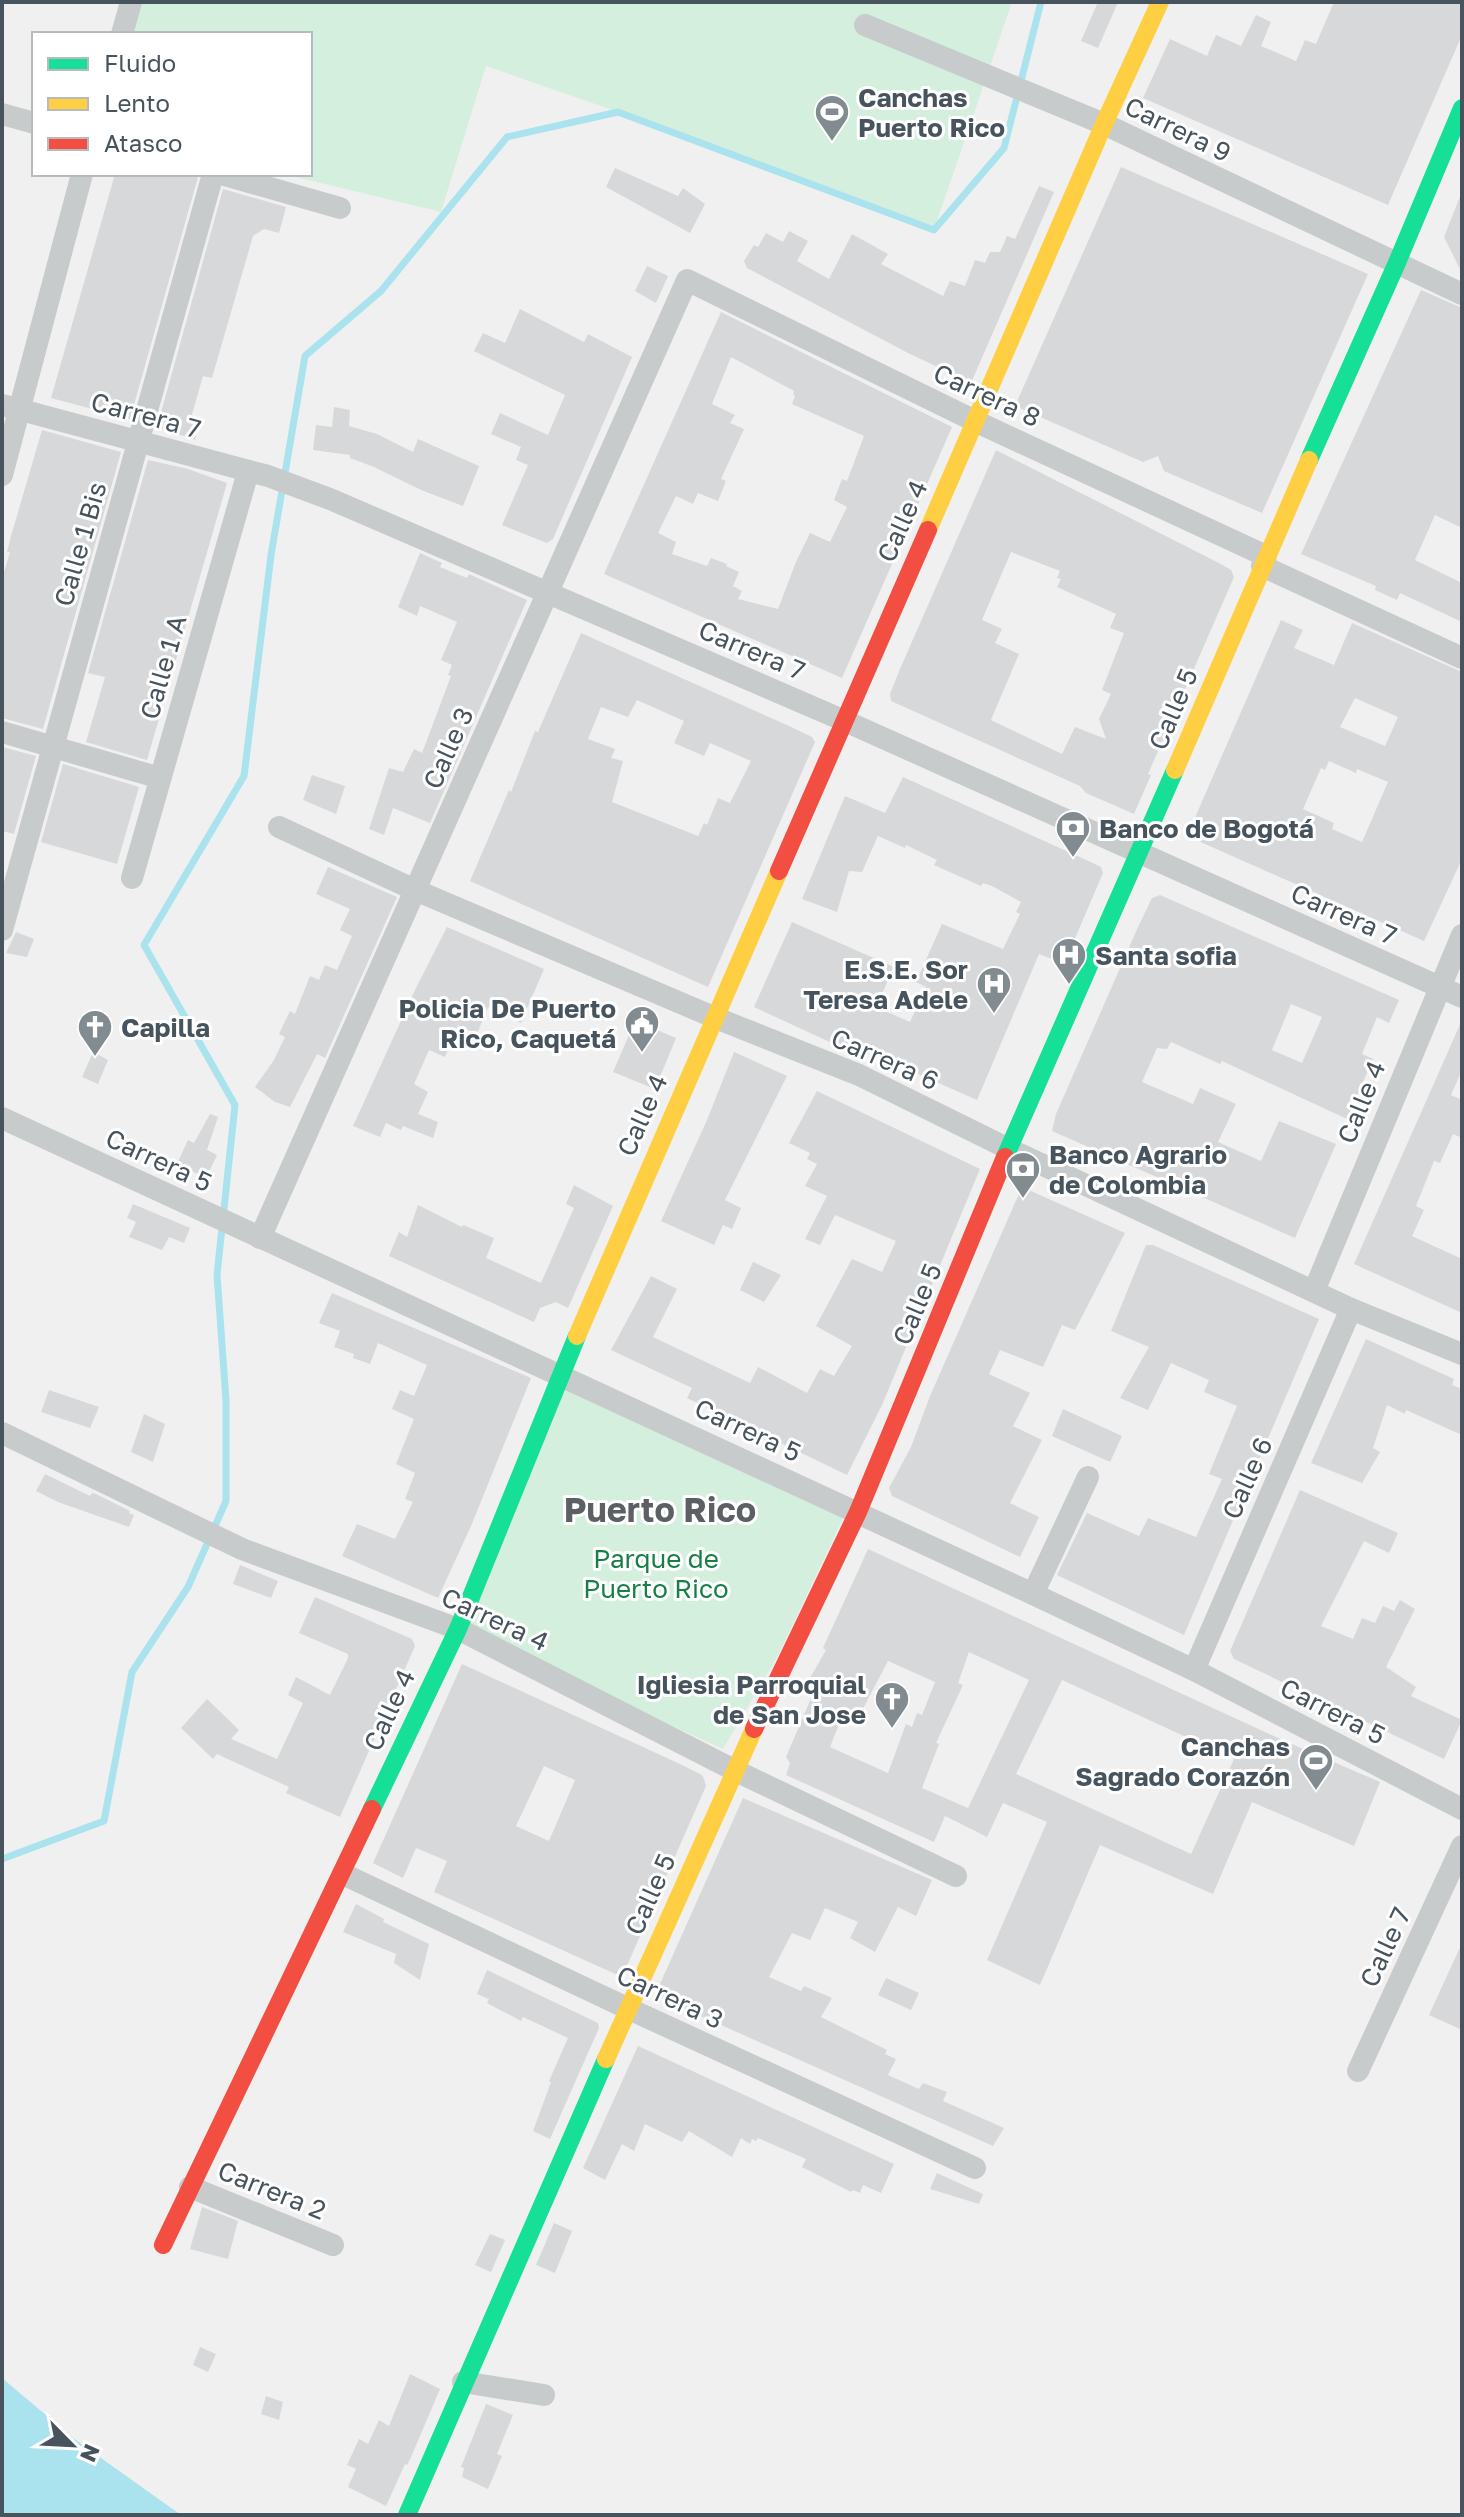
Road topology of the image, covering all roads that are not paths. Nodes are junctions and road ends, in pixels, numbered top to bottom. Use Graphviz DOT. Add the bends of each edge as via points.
graph roads {
  1 [pos="131,2"];
  2 [pos="1160,2"];
  3 [pos="865,25"];
  4 [pos="123,32"];
  5 [pos="1462,108"];
  6 [pos="2,114"];
  7 [pos="32,122"];
  8 [pos="1104,124"];
  9 [pos="81,176"];
  10 [pos="212,176"];
  11 [pos="228,176"];
  12 [pos="340,208"];
  13 [pos="1396,265"];
  14 [pos="687,280"];
  15 [pos="1462,294"];
  16 [pos="11,407"];
  17 [pos="977,422"];
  18 [pos="138,442"];
  19 [pos="258,474"];
  20 [pos="2,475"];
  21 [pos="1264,561"];
  22 [pos="547,593"];
  23 [pos="1462,658"];
  24 [pos="845,721"];
  25 [pos="2,732"];
  26 [pos="54,746"];
  27 [pos="160,778"];
  28 [pos="279,827"];
  29 [pos="1139,854"];
  30 [pos="132,878"];
  31 [pos="415,890"];
  32 [pos="2,930"];
  33 [pos="1462,935"];
  34 [pos="1438,987"];
  35 [pos="1462,997"];
  36 [pos="716,1018"];
  37 [pos="2,1118"];
  38 [pos="1009,1149"];
  39 [pos="250,1233"];
  40 [pos="1314,1291"];
  41 [pos="1351,1309"];
  42 [pos="1462,1354"];
  43 [pos="560,1375"];
  44 [pos="2,1433"];
  45 [pos="1088,1477"];
  46 [pos="858,1512"];
  47 [pos="1033,1594"];
  48 [pos="458,1629"];
  49 [pos="1194,1670"];
  50 [pos="734,1770"];
  51 [pos="1462,1809"];
  52 [pos="1462,1846"];
  53 [pos="343,1874"];
  54 [pos="956,1876"];
  55 [pos="627,2008"];
  56 [pos="1358,2071"];
  57 [pos="975,2168"];
  58 [pos="190,2187"];
  59 [pos="163,2245"];
  60 [pos="333,2245"];
  61 [pos="463,2382"];
  62 [pos="544,2395"];
  63 [pos="407,2515"];
  1 -- 4 [label="street"];
  2 -- 8 [label="street, Calle 4"];
  3 -- 8 [label="street, Carrera 9"];
  5 -- 13 [label="street, Calle 5"];
  6 -- 7 [label="street"];
  8 -- 13 [label="street, Carrera 9"];
  8 -- 17 [label="street, Calle 4"];
  9 -- 16 [label="street"];
  10 -- 18 [label="street, Calle 1 Bis"];
  11 -- 12 [label="street"];
  13 -- 15 [label="street, Carrera 9"];
  13 -- 21 [label="street, Calle 5"];
  14 -- 17 [label="street, Carrera 8"];
  14 -- 22 [label="street, Calle 3"];
  16 -- 18 [label="street, Carrera 7"];
  16 -- 20 [label="street"];
  17 -- 21 [label="street, Carrera 8"];
  17 -- 24 [label="street, Calle 4"];
  18 -- 19 [label="street, Carrera 7"];
  18 -- 26 [label="street, Calle 1 Bis"];
  19 -- 22 [label="street, Carrera 7" via="330,499"];
  19 -- 27 [label="street, Calle 1 A"];
  21 -- 23 [label="street, Carrera 8"];
  21 -- 29 [label="street, Calle 5"];
  22 -- 24 [label="street, Carrera 7"];
  22 -- 31 [label="street, Calle 3"];
  24 -- 29 [label="street, Carrera 7"];
  24 -- 36 [label="street, Calle 4"];
  25 -- 26 [label="street"];
  26 -- 27 [label="street"];
  26 -- 32 [label="street, Calle 1 Bis"];
  27 -- 30 [label="street, Calle 1 A"];
  28 -- 31 [label="street, Carrera 6"];
  29 -- 34 [label="street, Carrera 7"];
  29 -- 38 [label="street, Calle 5"];
  31 -- 36 [label="street, Carrera 6"];
  31 -- 39 [label="street, Calle 3"];
  33 -- 34 [label="street, Calle 4"];
  34 -- 35 [label="street, Carrera 7"];
  34 -- 40 [label="street, Calle 4"];
  36 -- 38 [label="street, Carrera 6" via="859,1075"];
  36 -- 43 [label="street, Calle 4"];
  37 -- 39 [label="street, Carrera 5"];
  38 -- 40 [label="street, Carrera 6"];
  38 -- 46 [label="street, Calle 5"];
  39 -- 43 [label="street, Carrera 5"];
  40 -- 41 [label="street, Carrera 6"];
  41 -- 42 [label="street, Carrera 6"];
  41 -- 49 [label="street, Calle 6"];
  43 -- 46 [label="street, Carrera 5"];
  43 -- 48 [label="street, Calle 4"];
  44 -- 48 [label="street, Carrera 4" via="242,1549"];
  45 -- 47 [label="street"];
  46 -- 47 [label="street, Carrera 5"];
  46 -- 50 [label="street, Calle 5"];
  47 -- 49 [label="street, Carrera 5"];
  48 -- 50 [label="street, Carrera 4"];
  48 -- 53 [label="street, Calle 4"];
  49 -- 51 [label="street, Carrera 5"];
  50 -- 54 [label="street, Carrera 4"];
  50 -- 55 [label="street, Calle 5"];
  52 -- 56 [label="street, Calle 7"];
  53 -- 55 [label="street, Carrera 3"];
  53 -- 58 [label="street, Calle 4"];
  55 -- 57 [label="street, Carrera 3"];
  55 -- 61 [label="street, Calle 5"];
  58 -- 59 [label="street, Calle 4"];
  58 -- 60 [label="street, Carrera 2"];
  61 -- 62 [label="street"];
  61 -- 63 [label="street, Calle 5"];
}
